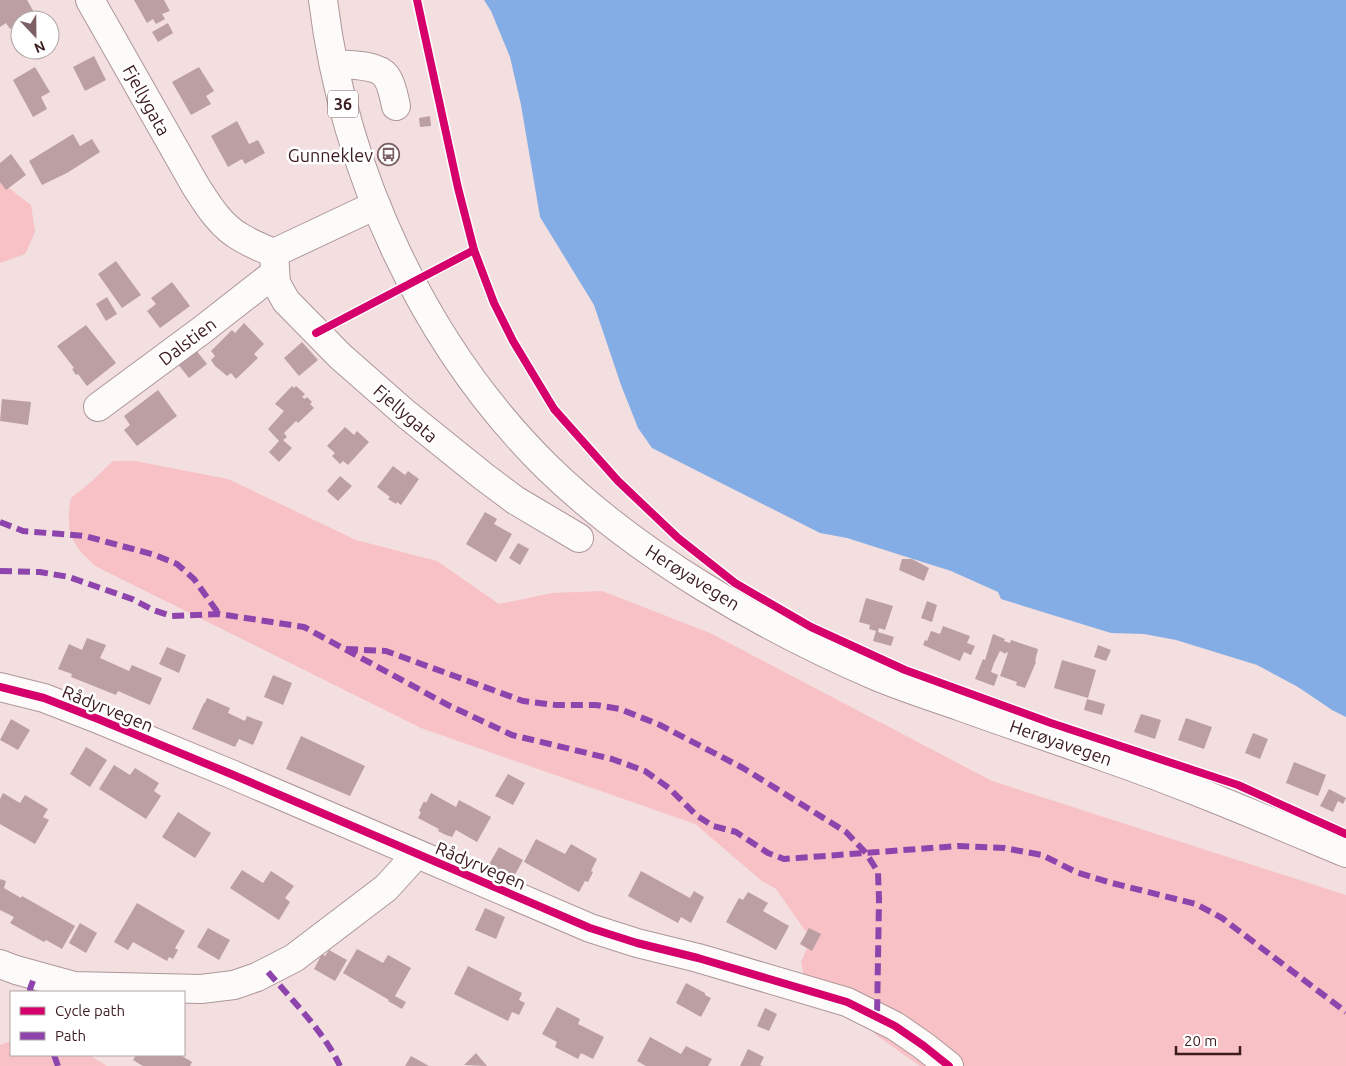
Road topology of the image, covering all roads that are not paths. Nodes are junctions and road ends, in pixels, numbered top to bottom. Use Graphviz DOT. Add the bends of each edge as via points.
graph roads {
  1 [pos="90,0"];
  2 [pos="323,0"];
  3 [pos="334,64"];
  4 [pos="396,106"];
  5 [pos="376,205"];
  6 [pos="274,263"];
  7 [pos="98,407"];
  8 [pos="579,538"];
  9 [pos="0,687"];
  10 [pos="1346,853"];
  11 [pos="417,854"];
  12 [pos="0,964"];
  13 [pos="949,1066"];
  1 -- 6 [label="main road, Fjellygata" via="179,160 209,207 240,238"];
  2 -- 3 [label="main road, Herøyavegen / 36"];
  3 -- 4 [label="main road" via="360,65 386,75"];
  3 -- 5 [label="main road, Herøyavegen / 36" via="349,125"];
  5 -- 6 [label="main road"];
  5 -- 10 [label="main road, Herøyavegen / 36" via="412,282 459,360 488,399 566,484 612,523 686,576 777,628 880,678 1184,786"];
  6 -- 7 [label="main road, Dalstien" via="202,330"];
  6 -- 8 [label="main road, Fjellygata" via="276,284 286,301 406,414 516,500"];
  9 -- 11 [label="main road, Rådyrvegen" via="44,698 98,719"];
  11 -- 12 [label="main road, Rådyrvegen" via="386,888 294,958 234,985 201,990 74,986"];
  11 -- 13 [label="main road, Rådyrvegen" via="590,928 847,1002 895,1026"];
}
